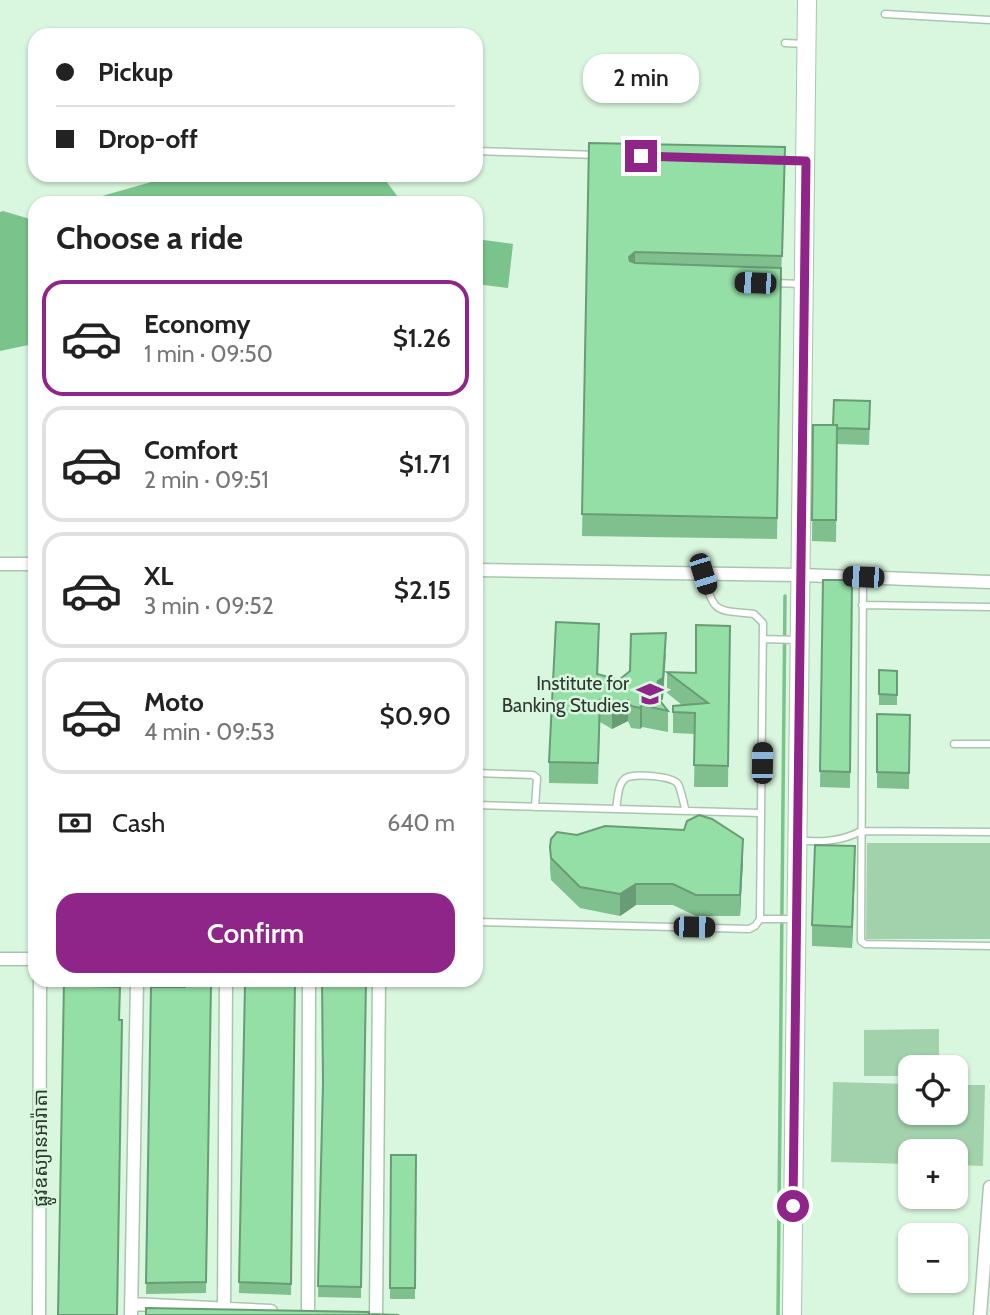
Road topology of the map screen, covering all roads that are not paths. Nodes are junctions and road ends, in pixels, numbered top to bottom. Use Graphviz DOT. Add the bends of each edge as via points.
graph roads {
  1 [pos="807,0"];
  2 [pos="885,14"];
  3 [pos="990,20"];
  4 [pos="785,43"];
  5 [pos="807,44"];
  6 [pos="483,151"];
  7 [pos="600,155"];
  8 [pos="764,160"];
  9 [pos="806,161"];
  10 [pos="765,283"];
  11 [pos="803,284"];
  12 [pos="0,564"];
  13 [pos="28,564"];
  14 [pos="483,570"];
  15 [pos="703,574"];
  16 [pos="801,575"];
  17 [pos="863,577"];
  18 [pos="990,582"];
  19 [pos="862,606"];
  20 [pos="990,607"];
  21 [pos="764,639"];
  22 [pos="797,640"];
  23 [pos="954,744"];
  24 [pos="990,744"];
  25 [pos="483,773"];
  26 [pos="483,805"];
  27 [pos="536,807"];
  28 [pos="616,809"];
  29 [pos="686,811"];
  30 [pos="761,813"];
  31 [pos="862,831"];
  32 [pos="990,832"];
  33 [pos="798,840"];
  34 [pos="760,919"];
  35 [pos="794,919"];
  36 [pos="483,922"];
  37 [pos="990,946"];
  38 [pos="0,959"];
  39 [pos="28,959"];
  40 [pos="40,987"];
  41 [pos="137,987"];
  42 [pos="226,987"];
  43 [pos="309,987"];
  44 [pos="379,987"];
  45 [pos="990,1187"];
  46 [pos="224,1309"];
  47 [pos="131,1310"];
  48 [pos="39,1315"];
  49 [pos="376,1315"];
  50 [pos="792,1315"];
  51 [pos="980,1315"];
  1 -- 5 [label="street"];
  2 -- 3 [label="lane"];
  4 -- 5 [label="lane"];
  5 -- 9 [label="street"];
  6 -- 7 [label="lane"];
  8 -- 9 [label="lane"];
  9 -- 11 [label="street"];
  10 -- 11 [label="lane"];
  11 -- 16 [label="street"];
  12 -- 13 [label="street"];
  14 -- 15 [label="street"];
  15 -- 16 [label="street"];
  15 -- 21 [label="lane" via="712,603 720,610 754,614 763,623"];
  16 -- 17 [label="street"];
  16 -- 22 [label="street"];
  17 -- 18 [label="street"];
  17 -- 19 [label="lane"];
  19 -- 20 [label="lane"];
  19 -- 31 [label="lane"];
  21 -- 22 [label="lane"];
  21 -- 30 [label="lane"];
  22 -- 33 [label="street"];
  23 -- 24 [label="lane"];
  25 -- 27 [label="lane" via="533,775 537,778"];
  26 -- 27 [label="lane"];
  27 -- 28 [label="lane"];
  28 -- 29 [label="lane"];
  28 -- 29 [label="lane" via="620,785 630,776 673,779"];
  29 -- 30 [label="lane"];
  30 -- 34 [label="lane"];
  31 -- 32 [label="lane"];
  31 -- 33 [label="lane" via="848,838"];
  31 -- 37 [label="lane" via="861,941"];
  33 -- 35 [label="street"];
  34 -- 35 [label="lane"];
  34 -- 36 [label="lane" via="749,929"];
  35 -- 50 [label="street"];
  38 -- 39 [label="street"];
  40 -- 48 [label="street, ផ្លូវឧស្យានអារ៉ាតា"];
  41 -- 47 [label="street"];
  42 -- 46 [label="street"];
  43 -- 46 [label="street" via="302,1312"];
  44 -- 49 [label="street"];
  45 -- 51 [label="street"];
  46 -- 47 [label="street"];
}
